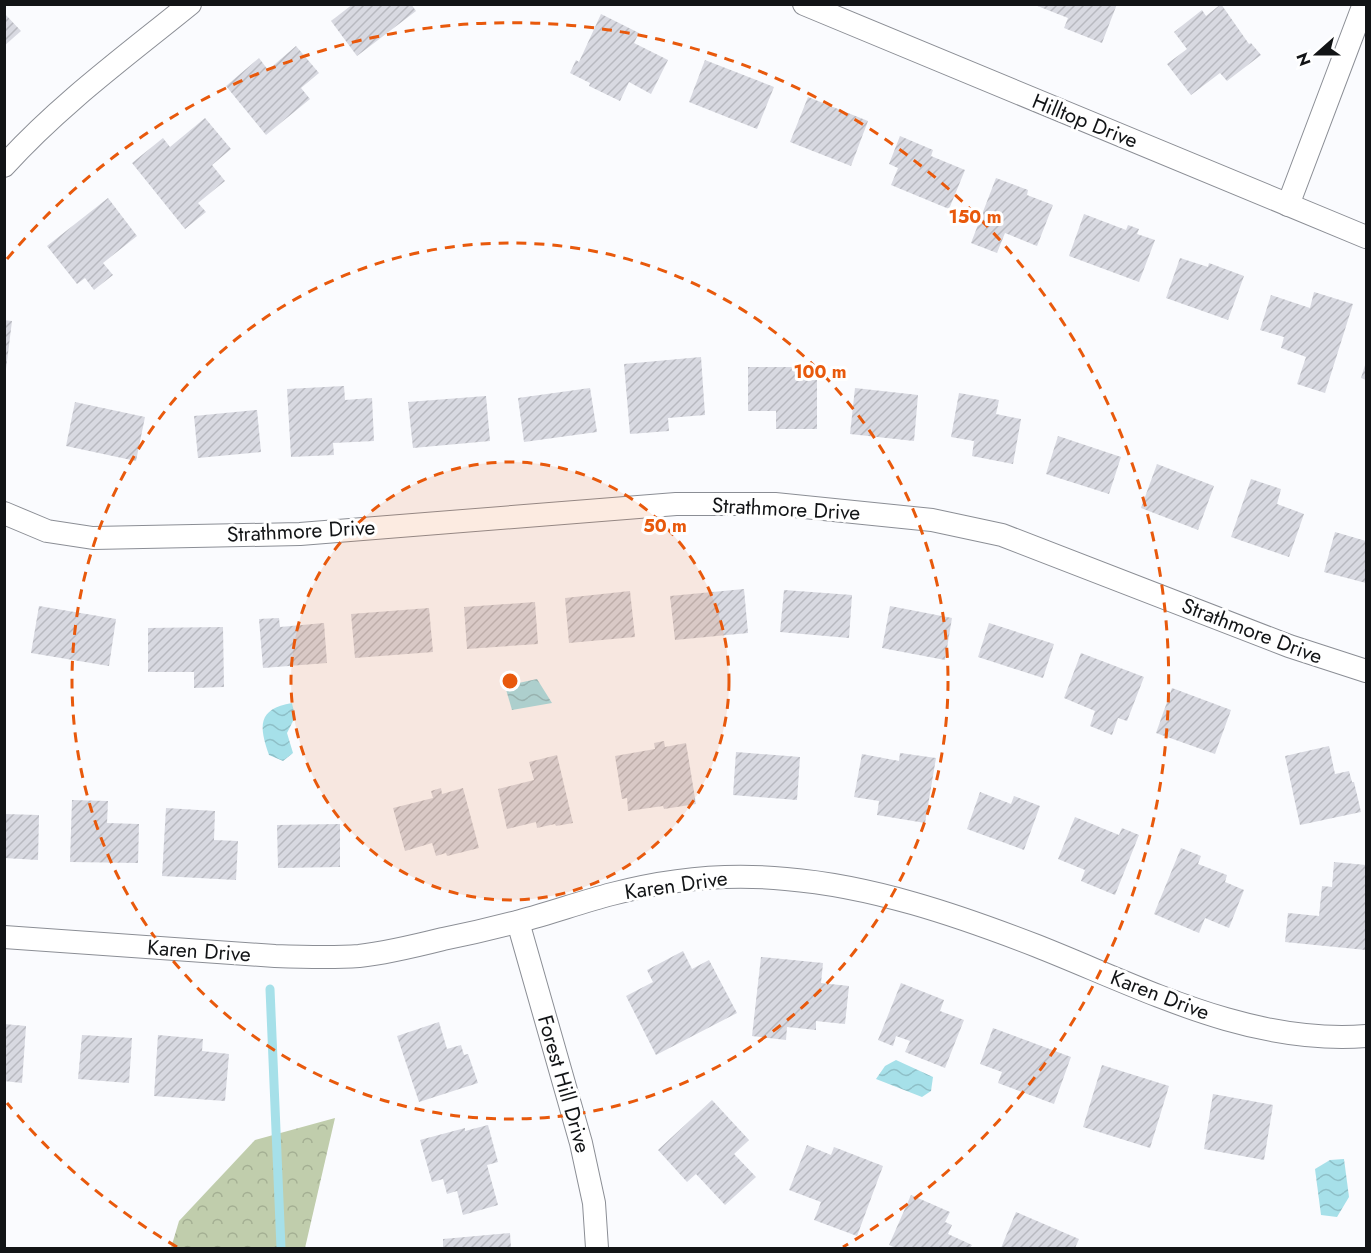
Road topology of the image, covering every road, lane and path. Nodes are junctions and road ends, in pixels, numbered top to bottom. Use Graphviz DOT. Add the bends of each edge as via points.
graph roads {
  1 [pos="190,4"];
  2 [pos="804,4"];
  3 [pos="1364,4"];
  4 [pos="4,166"];
  5 [pos="1288,205"];
  6 [pos="1366,237"];
  7 [pos="4,513"];
  8 [pos="1366,671"];
  9 [pos="518,922"];
  10 [pos="4,937"];
  11 [pos="1366,1036"];
  12 [pos="597,1248"];
  1 -- 4 [label="street" via="80,93"];
  2 -- 5 [label="street, Hilltop Drive"];
  3 -- 5 [label="street"];
  5 -- 6 [label="street, Hilltop Drive"];
  7 -- 8 [label="street, Strathmore Drive" via="47,531 93,538 300,534 676,504 775,504 932,520 1002,535 1289,646"];
  9 -- 10 [label="street, Karen Drive" via="361,956 316,958"];
  9 -- 11 [label="street, Karen Drive" via="613,894 686,880 720,876 808,881 882,896 983,926 1175,1002 1247,1026 1329,1036"];
  9 -- 12 [label="street, Forest Hill Drive" via="581,1143 594,1203"];
}
